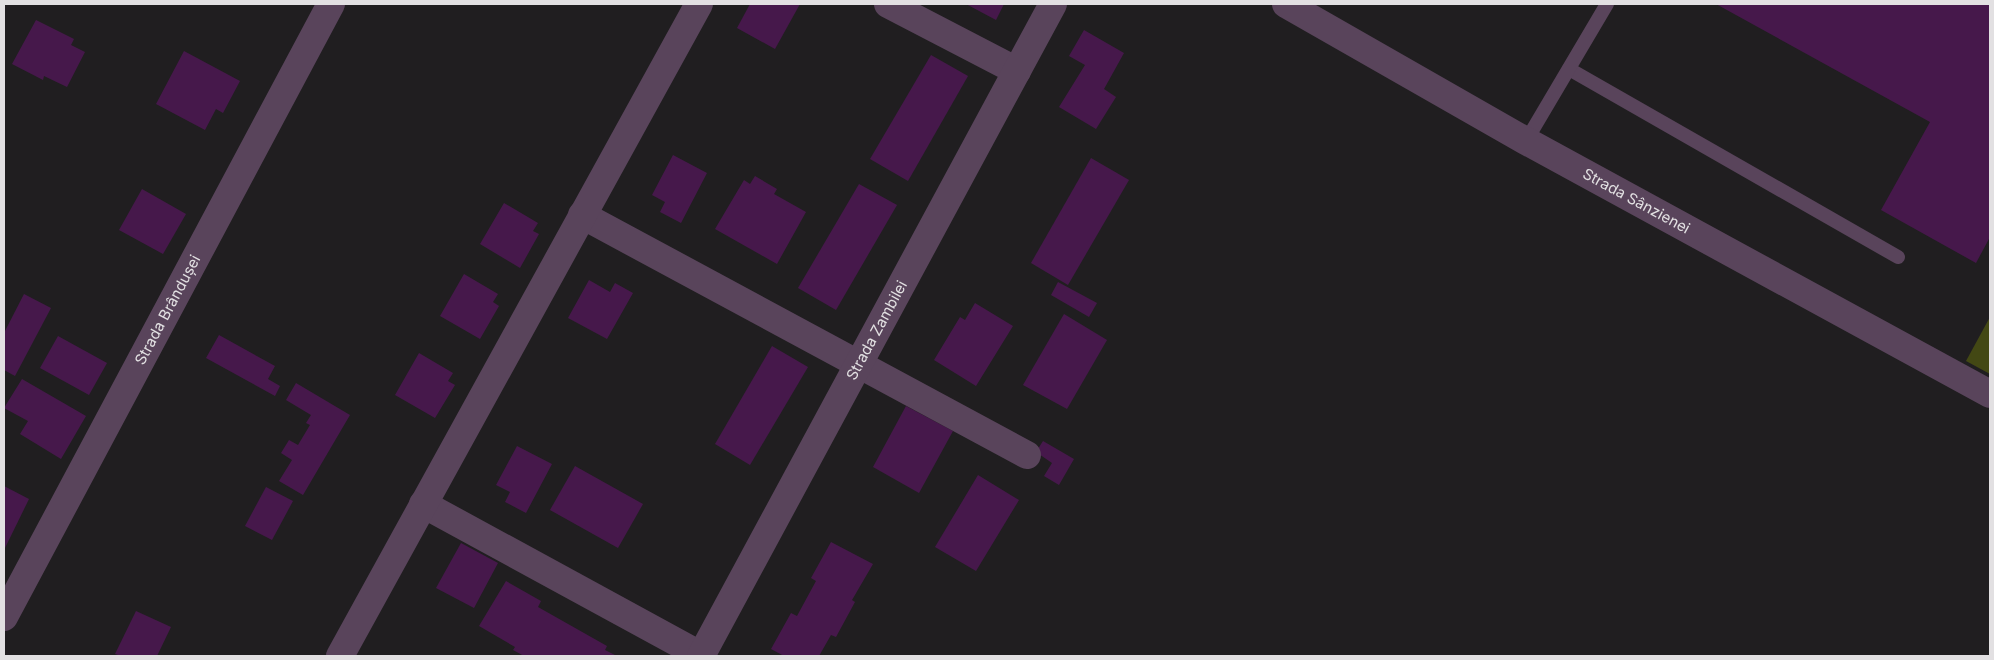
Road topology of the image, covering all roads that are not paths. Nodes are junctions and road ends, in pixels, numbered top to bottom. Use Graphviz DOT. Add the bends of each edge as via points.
graph roads {
  1 [pos="331,4"];
  2 [pos="698,4"];
  3 [pos="888,4"];
  4 [pos="1053,4"];
  5 [pos="1286,4"];
  6 [pos="1608,4"];
  7 [pos="1569,69"];
  8 [pos="1017,71"];
  9 [pos="1526,141"];
  10 [pos="582,215"];
  11 [pos="1898,256"];
  12 [pos="858,364"];
  13 [pos="1990,394"];
  14 [pos="1026,455"];
  15 [pos="423,504"];
  16 [pos="4,617"];
  17 [pos="340,656"];
  18 [pos="701,656"];
  1 -- 16 [label="street, Strada Brândușei"];
  2 -- 10 [label="street"];
  3 -- 8 [label="street"];
  4 -- 8 [label="street, Strada Zambilei"];
  5 -- 9 [label="street, Strada Sânzienei"];
  6 -- 7 [label="lane"];
  7 -- 9 [label="lane"];
  7 -- 11 [label="lane"];
  8 -- 12 [label="street, Strada Zambilei"];
  9 -- 13 [label="street, Strada Sânzienei"];
  10 -- 12 [label="street"];
  10 -- 15 [label="street"];
  12 -- 14 [label="street"];
  12 -- 18 [label="street, Strada Zambilei"];
  15 -- 17 [label="street"];
  15 -- 18 [label="street"];
}
